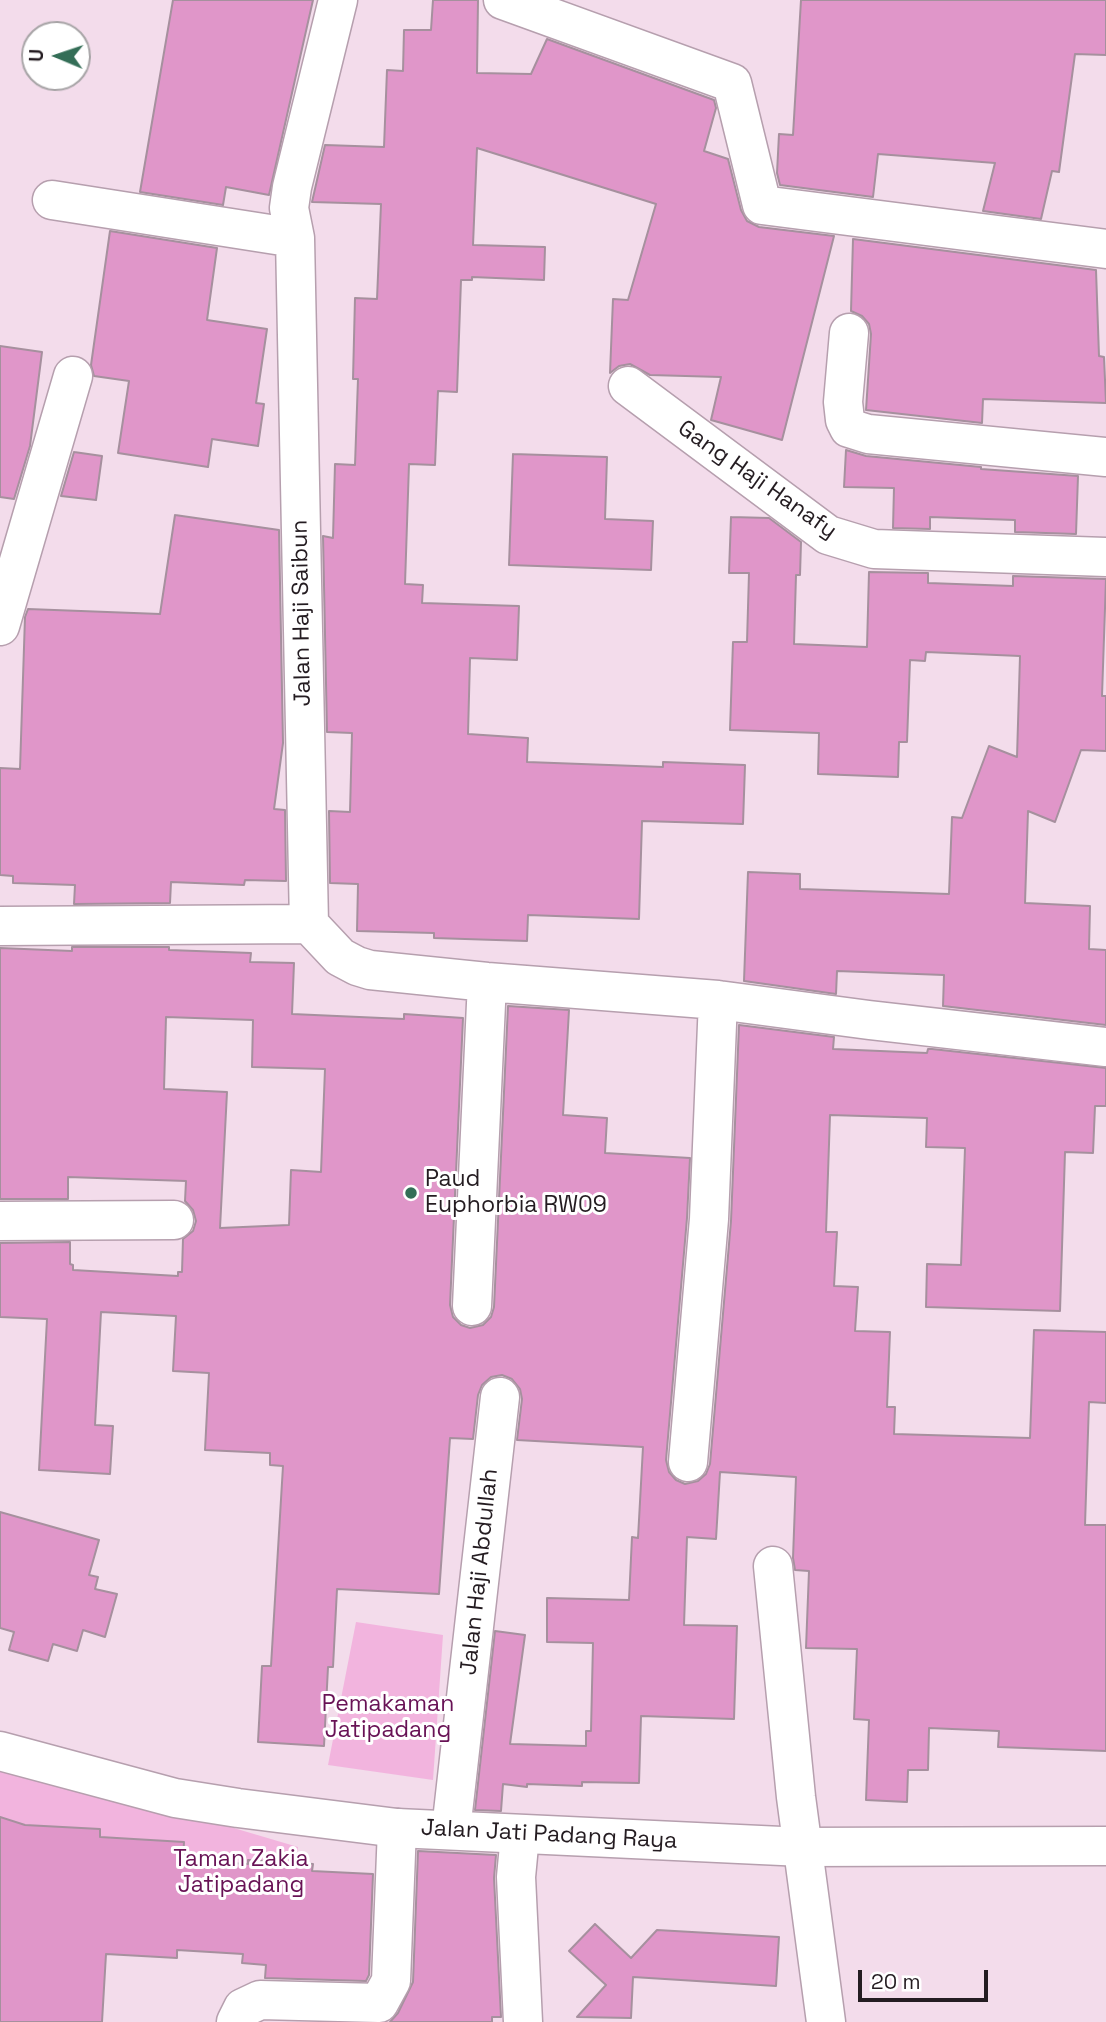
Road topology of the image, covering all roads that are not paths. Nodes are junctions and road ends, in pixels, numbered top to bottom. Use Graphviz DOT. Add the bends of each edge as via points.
graph roads {
  1 [pos="338,0"];
  2 [pos="503,0"];
  3 [pos="52,200"];
  4 [pos="295,238"];
  5 [pos="1106,249"];
  6 [pos="849,333"];
  7 [pos="73,376"];
  8 [pos="628,386"];
  9 [pos="1106,457"];
  10 [pos="1063,534"];
  11 [pos="1106,534"];
  12 [pos="1106,557"];
  13 [pos="0,626"];
  14 [pos="309,924"];
  15 [pos="0,926"];
  16 [pos="487,982"];
  17 [pos="718,1000"];
  18 [pos="1106,1047"];
  19 [pos="174,1220"];
  20 [pos="0,1221"];
  21 [pos="472,1306"];
  22 [pos="500,1397"];
  23 [pos="688,1462"];
  24 [pos="773,1566"];
  25 [pos="0,1751"];
  26 [pos="397,1828"];
  27 [pos="451,1830"];
  28 [pos="520,1835"];
  29 [pos="1106,1846"];
  30 [pos="803,1847"];
  31 [pos="379,2012"];
  32 [pos="236,2022"];
  33 [pos="523,2022"];
  34 [pos="826,2022"];
  1 -- 4 [label="street, Jalan Haji Saibun" via="292,187 289,208"];
  2 -- 5 [label="street" via="732,83 762,205"];
  3 -- 4 [label="street"];
  4 -- 14 [label="street, Jalan Haji Saibun"];
  6 -- 9 [label="street" via="843,402 849,428 868,434"];
  7 -- 13 [label="street"];
  8 -- 12 [label="street, Gang Haji Hanafy" via="828,535 885,550"];
  10 -- 11 [label="street"];
  14 -- 15 [label="street"];
  14 -- 16 [label="street" via="340,957 357,966"];
  16 -- 17 [label="street"];
  16 -- 21 [label="street"];
  17 -- 18 [label="street"];
  17 -- 23 [label="street" via="709,1219"];
  19 -- 20 [label="street"];
  22 -- 27 [label="street, Jalan Haji Abdullah"];
  24 -- 30 [label="street"];
  25 -- 26 [label="street, Jalan Jati Padang Raya" via="175,1798"];
  26 -- 27 [label="street, Jalan Jati Padang Raya"];
  26 -- 31 [label="street" via="391,1981"];
  27 -- 28 [label="street, Jalan Jati Padang Raya"];
  28 -- 30 [label="street, Jalan Jati Padang Raya"];
  28 -- 33 [label="street" via="516,1877"];
  29 -- 30 [label="street, Jalan Jati Padang Raya"];
  30 -- 34 [label="street"];
  31 -- 32 [label="street" via="260,2000 243,2008"];
}
